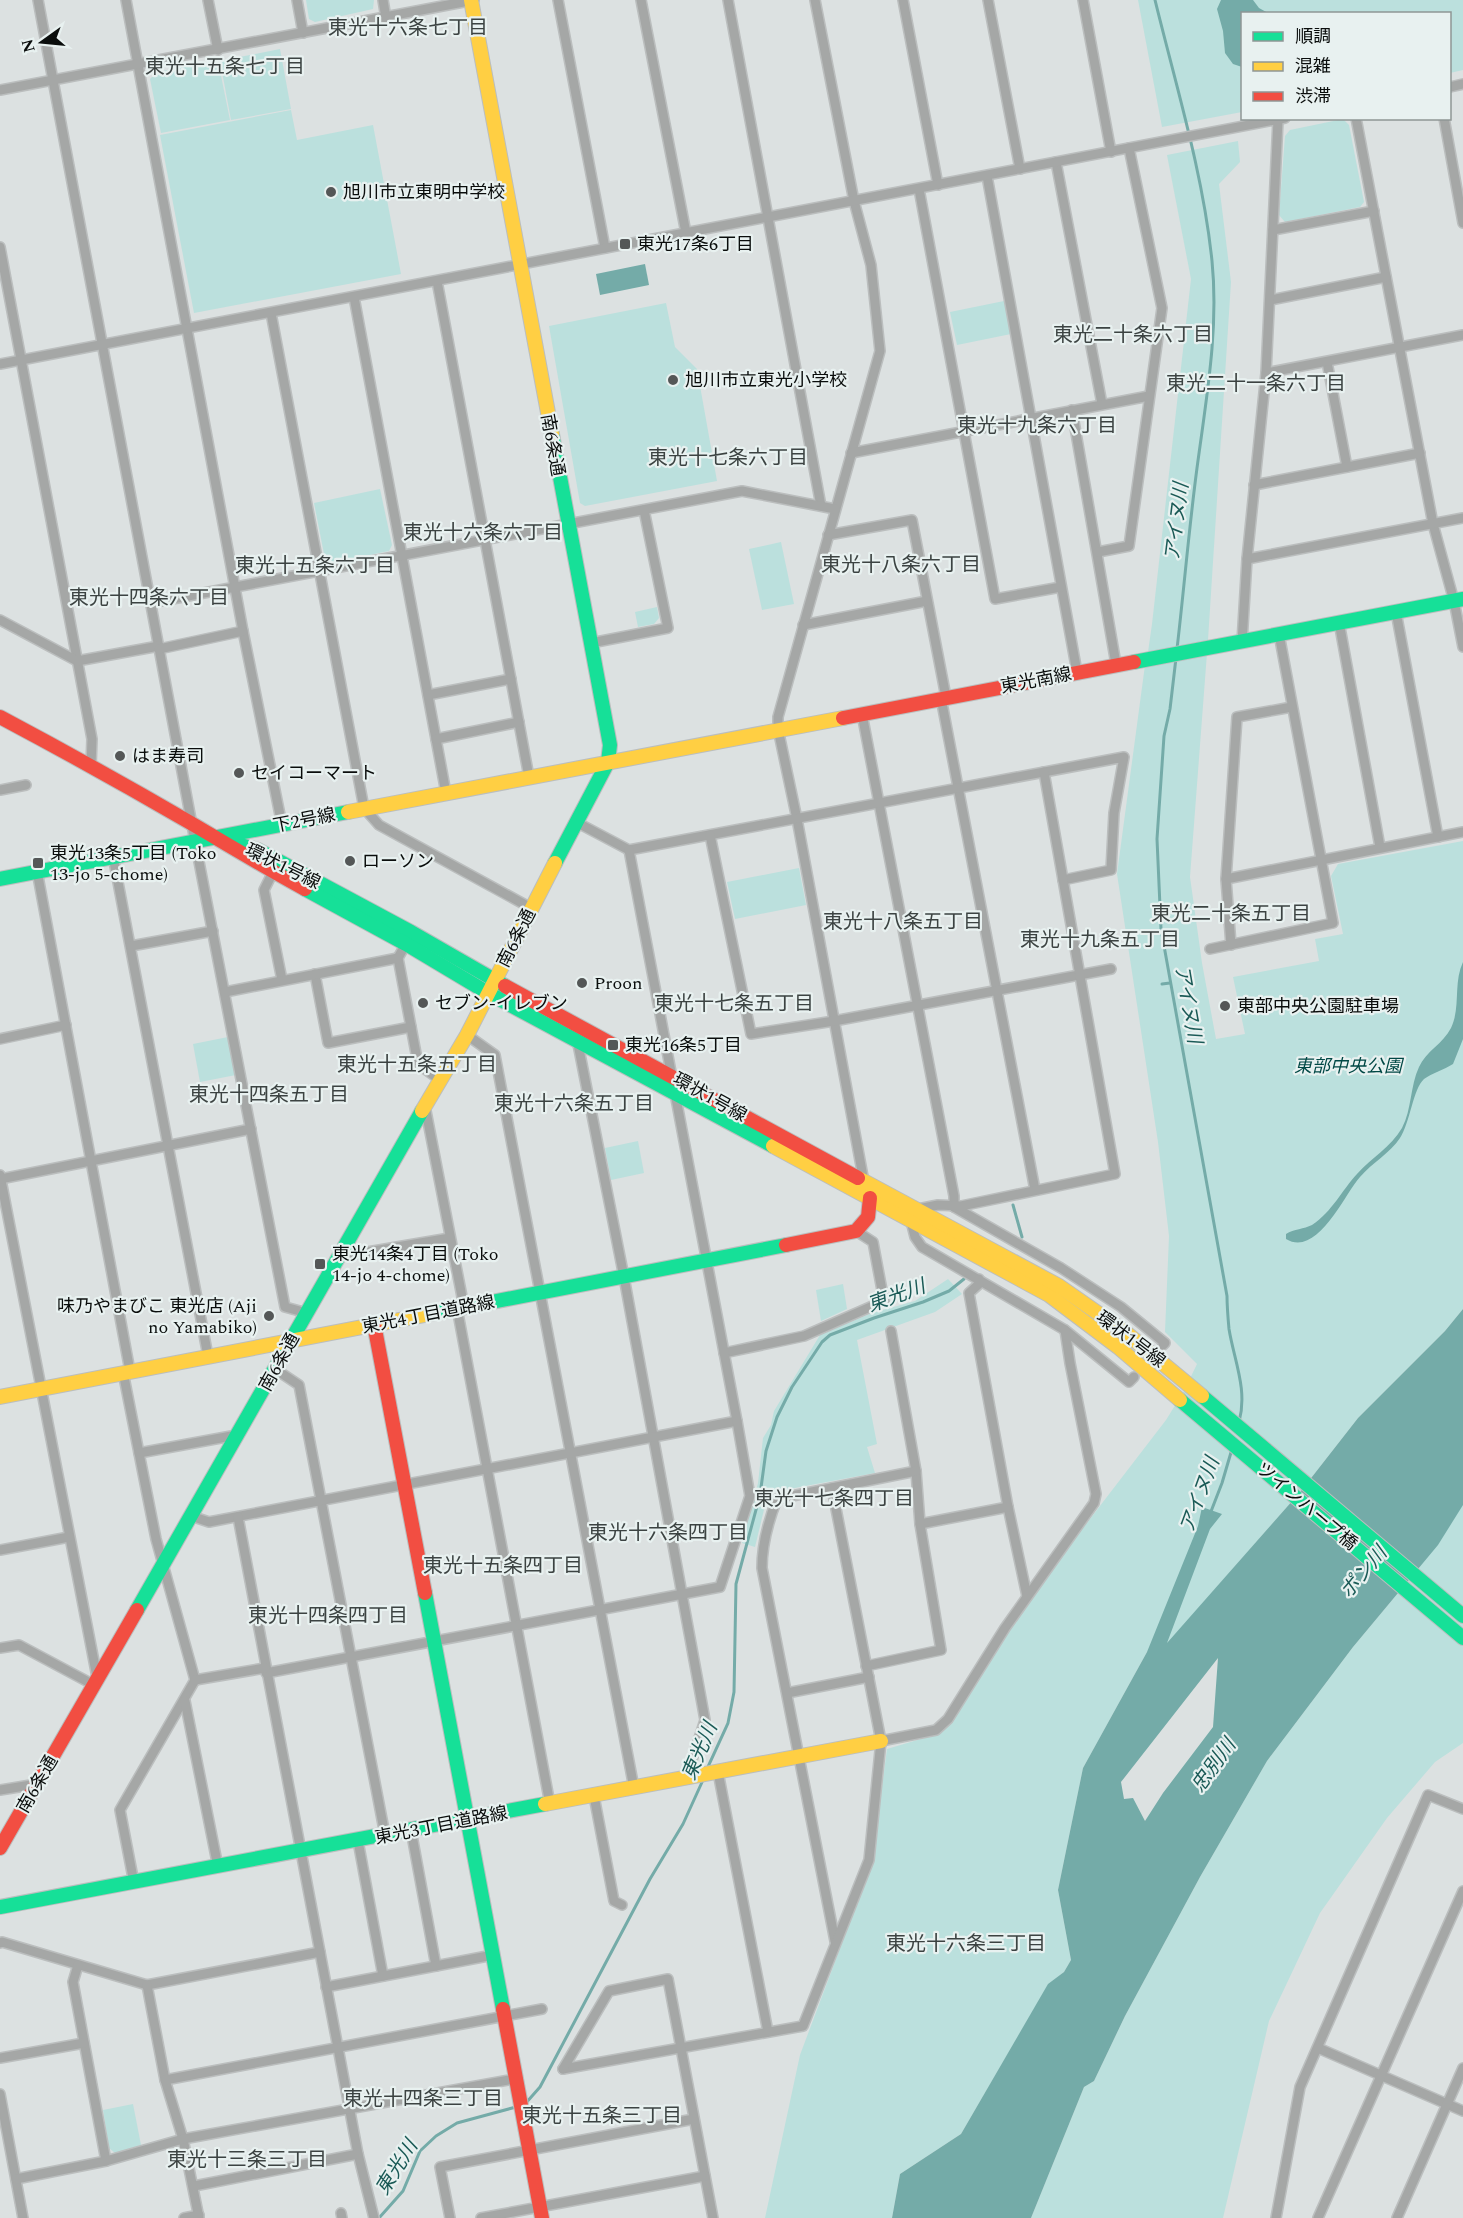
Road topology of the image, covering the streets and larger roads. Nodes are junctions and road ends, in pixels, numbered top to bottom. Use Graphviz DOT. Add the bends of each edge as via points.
graph roads {
  1 [pos="38,0"];
  2 [pos="126,0"];
  3 [pos="208,0"];
  4 [pos="297,0"];
  5 [pos="383,0"];
  6 [pos="473,0"];
  7 [pos="558,0"];
  8 [pos="641,0"];
  9 [pos="728,0"];
  10 [pos="815,0"];
  11 [pos="903,0"];
  12 [pos="988,0"];
  13 [pos="1083,0"];
  14 [pos="386,18"];
  15 [pos="303,33"];
  16 [pos="218,50"];
  17 [pos="139,65"];
  18 [pos="53,80"];
  19 [pos="0,90"];
  20 [pos="1277,120"];
  21 [pos="1282,120"];
  22 [pos="1356,120"];
  23 [pos="1444,120"];
  24 [pos="1129,148"];
  25 [pos="1111,152"];
  26 [pos="1056,162"];
  27 [pos="1020,169"];
  28 [pos="987,176"];
  29 [pos="938,185"];
  30 [pos="919,189"];
  31 [pos="854,201"];
  32 [pos="1374,211"];
  33 [pos="769,217"];
  34 [pos="1463,224"];
  35 [pos="1273,230"];
  36 [pos="686,233"];
  37 [pos="0,247"];
  38 [pos="605,248"];
  39 [pos="520,264"];
  40 [pos="1386,277"];
  41 [pos="437,281"];
  42 [pos="354,297"];
  43 [pos="1270,300"];
  44 [pos="271,313"];
  45 [pos="187,329"];
  46 [pos="1463,335"];
  47 [pos="103,345"];
  48 [pos="1400,347"];
  49 [pos="21,360"];
  50 [pos="1326,362"];
  51 [pos="0,364"];
  52 [pos="1266,373"];
  53 [pos="1149,396"];
  54 [pos="1102,404"];
  55 [pos="1072,410"];
  56 [pos="1032,418"];
  57 [pos="964,431"];
  58 [pos="851,453"];
  59 [pos="1420,453"];
  60 [pos="1347,467"];
  61 [pos="1254,485"];
  62 [pos="821,506"];
  63 [pos="835,509"];
  64 [pos="644,510"];
  65 [pos="1463,518"];
  66 [pos="568,524"];
  67 [pos="1432,524"];
  68 [pos="828,535"];
  69 [pos="485,540"];
  70 [pos="1098,552"];
  71 [pos="402,556"];
  72 [pos="1247,559"];
  73 [pos="320,572"];
  74 [pos="236,587"];
  75 [pos="1061,587"];
  76 [pos="1459,600"];
  77 [pos="927,601"];
  78 [pos="151,603"];
  79 [pos="1396,612"];
  80 [pos="0,620"];
  81 [pos="1339,622"];
  82 [pos="802,625"];
  83 [pos="243,631"];
  84 [pos="1279,634"];
  85 [pos="1242,642"];
  86 [pos="591,643"];
  87 [pos="159,647"];
  88 [pos="1463,647"];
  89 [pos="78,661"];
  90 [pos="1116,664"];
  91 [pos="1077,672"];
  92 [pos="511,679"];
  93 [pos="428,695"];
  94 [pos="944,698"];
  95 [pos="1292,707"];
  96 [pos="862,714"];
  97 [pos="0,717"];
  98 [pos="519,722"];
  99 [pos="778,729"];
  100 [pos="436,739"];
  101 [pos="608,762"];
  102 [pos="91,766"];
  103 [pos="1044,772"];
  104 [pos="529,777"];
  105 [pos="26,785"];
  106 [pos="959,788"];
  107 [pos="0,790"];
  108 [pos="446,793"];
  109 [pos="879,803"];
  110 [pos="364,808"];
  111 [pos="797,819"];
  112 [pos="576,822"];
  113 [pos="191,823"];
  114 [pos="282,825"];
  115 [pos="1463,832"];
  116 [pos="710,835"];
  117 [pos="214,837"];
  118 [pos="1438,837"];
  119 [pos="195,841"];
  120 [pos="1380,847"];
  121 [pos="629,850"];
  122 [pos="113,856"];
  123 [pos="1321,859"];
  124 [pos="38,871"];
  125 [pos="273,872"];
  126 [pos="0,879"];
  127 [pos="1226,879"];
  128 [pos="1063,880"];
  129 [pos="531,908"];
  130 [pos="213,930"];
  131 [pos="408,938"];
  132 [pos="1231,945"];
  133 [pos="131,946"];
  134 [pos="1210,949"];
  135 [pos="398,958"];
  136 [pos="1111,969"];
  137 [pos="315,974"];
  138 [pos="1081,975"];
  139 [pos="282,980"];
  140 [pos="494,980"];
  141 [pos="997,990"];
  142 [pos="225,992"];
  143 [pos="488,993"];
  144 [pos="917,1005"];
  145 [pos="834,1021"];
  146 [pos="66,1025"];
  147 [pos="411,1027"];
  148 [pos="467,1035"];
  149 [pos="580,1035"];
  150 [pos="0,1039"];
  151 [pos="673,1077"];
  152 [pos="440,1080"];
  153 [pos="676,1095"];
  154 [pos="425,1106"];
  155 [pos="251,1129"];
  156 [pos="169,1147"];
  157 [pos="91,1161"];
  158 [pos="0,1177"];
  159 [pos="864,1181"];
  160 [pos="1035,1190"];
  161 [pos="870,1198"];
  162 [pos="954,1207"];
  163 [pos="914,1215"];
  164 [pos="856,1231"];
  165 [pos="450,1238"];
  166 [pos="338,1257"];
  167 [pos="707,1261"];
  168 [pos="624,1277"];
  169 [pos="979,1279"];
  170 [pos="541,1292"];
  171 [pos="460,1308"];
  172 [pos="307,1313"];
  173 [pos="374,1324"];
  174 [pos="1065,1330"];
  175 [pos="891,1331"];
  176 [pos="291,1341"];
  177 [pos="1164,1344"];
  178 [pos="724,1353"];
  179 [pos="208,1356"];
  180 [pos="276,1369"];
  181 [pos="126,1372"];
  182 [pos="1132,1379"];
  183 [pos="1190,1385"];
  184 [pos="42,1389"];
  185 [pos="0,1396"];
  186 [pos="1179,1397"];
  187 [pos="737,1421"];
  188 [pos="237,1435"];
  189 [pos="652,1437"];
  190 [pos="139,1453"];
  191 [pos="570,1453"];
  192 [pos="488,1469"];
  193 [pos="915,1471"];
  194 [pos="404,1484"];
  195 [pos="832,1488"];
  196 [pos="321,1501"];
  197 [pos="1008,1507"];
  198 [pos="191,1516"];
  199 [pos="238,1517"];
  200 [pos="920,1524"];
  201 [pos="69,1537"];
  202 [pos="0,1550"];
  203 [pos="164,1563"];
  204 [pos="681,1595"];
  205 [pos="1027,1596"];
  206 [pos="600,1610"];
  207 [pos="1463,1616"];
  208 [pos="516,1626"];
  209 [pos="1463,1638"];
  210 [pos="434,1642"];
  211 [pos="0,1648"];
  212 [pos="351,1658"];
  213 [pos="866,1666"];
  214 [pos="266,1670"];
  215 [pos="868,1677"];
  216 [pos="195,1680"];
  217 [pos="96,1681"];
  218 [pos="787,1693"];
  219 [pos="185,1701"];
  220 [pos="881,1741"];
  221 [pos="799,1756"];
  222 [pos="715,1773"];
  223 [pos="691,1777"];
  224 [pos="37,1784"];
  225 [pos="634,1788"];
  226 [pos="0,1790"];
  227 [pos="594,1796"];
  228 [pos="550,1804"];
  229 [pos="1463,1809"];
  230 [pos="467,1819"];
  231 [pos="411,1830"];
  232 [pos="385,1835"];
  233 [pos="358,1841"];
  234 [pos="0,1848"];
  235 [pos="300,1850"];
  236 [pos="219,1867"];
  237 [pos="134,1883"];
  238 [pos="1463,1891"];
  239 [pos="622,1905"];
  240 [pos="0,1907"];
  241 [pos="835,1941"];
  242 [pos="0,1943"];
  243 [pos="320,1952"];
  244 [pos="493,1955"];
  245 [pos="78,1965"];
  246 [pos="436,1966"];
  247 [pos="383,1976"];
  248 [pos="147,1986"];
  249 [pos="326,1987"];
  250 [pos="542,2009"];
  251 [pos="504,2017"];
  252 [pos="768,2032"];
  253 [pos="84,2043"];
  254 [pos="338,2048"];
  255 [pos="1318,2048"];
  256 [pos="682,2049"];
  257 [pos="0,2058"];
  258 [pos="1463,2068"];
  259 [pos="1382,2074"];
  260 [pos="165,2080"];
  261 [pos="515,2084"];
  262 [pos="0,2094"];
  263 [pos="1447,2104"];
  264 [pos="349,2109"];
  265 [pos="1463,2111"];
  266 [pos="694,2119"];
  267 [pos="183,2139"];
  268 [pos="529,2151"];
  269 [pos="358,2154"];
  270 [pos="106,2161"];
  271 [pos="705,2176"];
  272 [pos="16,2179"];
  273 [pos="194,2186"];
  274 [pos="541,2212"];
  275 [pos="199,2217"];
  276 [pos="23,2218"];
  277 [pos="184,2218"];
  278 [pos="374,2218"];
  279 [pos="450,2218"];
  280 [pos="481,2218"];
  281 [pos="713,2218"];
  282 [pos="1276,2218"];
  283 [pos="1318,2218"];
  284 [pos="1397,2218"];
  1 -- 18 [label="street"];
  2 -- 17 [label="street"];
  3 -- 16 [label="street"];
  4 -- 15 [label="street"];
  5 -- 14 [label="street"];
  6 -- 14 [label="street"];
  6 -- 39 [label="street, 南6条通"];
  7 -- 38 [label="street"];
  8 -- 36 [label="street"];
  9 -- 33 [label="street"];
  10 -- 31 [label="street"];
  11 -- 29 [label="street"];
  12 -- 27 [label="street"];
  13 -- 25 [label="street"];
  14 -- 15 [label="street"];
  15 -- 16 [label="street"];
  16 -- 17 [label="street"];
  17 -- 18 [label="street"];
  17 -- 45 [label="street"];
  18 -- 19 [label="street"];
  18 -- 47 [label="street"];
  20 -- 24 [label="street"];
  21 -- 35 [label="street"];
  22 -- 32 [label="street"];
  23 -- 34 [label="street"];
  24 -- 25 [label="street"];
  24 -- 53 [label="street" via="1162,308"];
  25 -- 26 [label="street"];
  26 -- 27 [label="street"];
  26 -- 54 [label="street"];
  27 -- 28 [label="street"];
  28 -- 29 [label="street"];
  28 -- 56 [label="street"];
  29 -- 30 [label="street"];
  30 -- 31 [label="street"];
  30 -- 57 [label="street"];
  31 -- 33 [label="street"];
  31 -- 58 [label="street" via="871,265 880,351"];
  32 -- 35 [label="street"];
  32 -- 40 [label="street"];
  33 -- 36 [label="street"];
  33 -- 62 [label="street"];
  35 -- 43 [label="street"];
  36 -- 38 [label="street"];
  37 -- 49 [label="street"];
  38 -- 39 [label="street"];
  39 -- 41 [label="street"];
  39 -- 66 [label="street, 南6条通"];
  40 -- 43 [label="street"];
  40 -- 48 [label="street"];
  41 -- 42 [label="street"];
  41 -- 69 [label="street"];
  42 -- 44 [label="street"];
  42 -- 71 [label="street"];
  43 -- 52 [label="street"];
  44 -- 45 [label="street"];
  44 -- 73 [label="street"];
  45 -- 47 [label="street"];
  45 -- 74 [label="street"];
  46 -- 48 [label="street"];
  47 -- 49 [label="street"];
  47 -- 78 [label="street"];
  48 -- 50 [label="street"];
  48 -- 59 [label="street"];
  49 -- 51 [label="street"];
  49 -- 89 [label="street"];
  50 -- 52 [label="street"];
  50 -- 60 [label="street"];
  52 -- 61 [label="street"];
  53 -- 54 [label="street"];
  53 -- 70 [label="street" via="1129,546"];
  54 -- 55 [label="street"];
  55 -- 56 [label="street"];
  55 -- 70 [label="street"];
  56 -- 57 [label="street"];
  56 -- 75 [label="street"];
  57 -- 58 [label="street"];
  57 -- 75 [label="street" via="995,599"];
  58 -- 63 [label="street"];
  59 -- 60 [label="street"];
  59 -- 67 [label="street"];
  60 -- 61 [label="street"];
  61 -- 72 [label="street"];
  62 -- 63 [label="street"];
  62 -- 64 [label="street" via="742,491"];
  63 -- 68 [label="street"];
  64 -- 66 [label="street"];
  64 -- 86 [label="street" via="668,628"];
  65 -- 67 [label="street"];
  66 -- 69 [label="street"];
  66 -- 86 [label="street, 南6条通"];
  67 -- 72 [label="street"];
  67 -- 76 [label="street"];
  68 -- 77 [label="street" via="912,520"];
  68 -- 82 [label="street"];
  69 -- 71 [label="street"];
  69 -- 92 [label="street"];
  70 -- 90 [label="street"];
  71 -- 73 [label="street"];
  71 -- 93 [label="street"];
  72 -- 85 [label="street"];
  73 -- 74 [label="street"];
  73 -- 110 [label="street"];
  74 -- 78 [label="street"];
  74 -- 83 [label="street"];
  75 -- 91 [label="street"];
  76 -- 79 [label="street, 東光南線"];
  76 -- 88 [label="street"];
  77 -- 82 [label="street"];
  77 -- 94 [label="street"];
  78 -- 87 [label="street"];
  79 -- 81 [label="street, 東光南線"];
  79 -- 118 [label="street"];
  80 -- 89 [label="street"];
  81 -- 84 [label="street, 東光南線"];
  81 -- 120 [label="street"];
  82 -- 99 [label="street"];
  83 -- 87 [label="street"];
  83 -- 114 [label="street"];
  84 -- 85 [label="street, 東光南線"];
  84 -- 95 [label="street"];
  85 -- 90 [label="street, 東光南線"];
  86 -- 101 [label="street, 南6条通" via="610,745"];
  87 -- 89 [label="street"];
  87 -- 113 [label="street"];
  89 -- 102 [label="street" via="92,739"];
  90 -- 91 [label="street, 東光南線"];
  91 -- 94 [label="street, 東光南線"];
  92 -- 93 [label="street"];
  92 -- 98 [label="street"];
  93 -- 100 [label="street"];
  94 -- 96 [label="street, 東光南線"];
  94 -- 106 [label="street"];
  95 -- 123 [label="street"];
  95 -- 127 [label="street" via="1237,717"];
  96 -- 99 [label="street, 東光南線"];
  96 -- 109 [label="street"];
  97 -- 102 [label="street, 環状1号線"];
  98 -- 100 [label="street"];
  98 -- 104 [label="street"];
  99 -- 101 [label="street, 東光南線"];
  99 -- 111 [label="street"];
  100 -- 108 [label="street"];
  101 -- 104 [label="street, 下2号線"];
  101 -- 112 [label="street, 南6条通"];
  102 -- 113 [label="street, 環状1号線"];
  103 -- 106 [label="street"];
  103 -- 128 [label="street"];
  103 -- 128 [label="street" via="1124,757 1114,813 1112,870"];
  104 -- 108 [label="street, 下2号線"];
  105 -- 107 [label="street"];
  106 -- 109 [label="street"];
  106 -- 141 [label="street"];
  108 -- 110 [label="street, 下2号線"];
  109 -- 111 [label="street"];
  109 -- 144 [label="street"];
  110 -- 114 [label="street, 下2号線"];
  110 -- 129 [label="street" via="379,825"];
  111 -- 116 [label="street"];
  111 -- 145 [label="street"];
  112 -- 121 [label="street"];
  112 -- 129 [label="street, 南6条通"];
  113 -- 117 [label="street, 環状1号線"];
  113 -- 119 [label="street"];
  114 -- 117 [label="street, 下2号線"];
  115 -- 118 [label="street"];
  116 -- 121 [label="street"];
  116 -- 145 [label="street" via="751,1034"];
  117 -- 119 [label="street, 下2号線"];
  117 -- 125 [label="street, 環状1号線"];
  117 -- 131 [label="street, 環状1号線" via="258,850"];
  118 -- 120 [label="street"];
  119 -- 122 [label="street, 下2号線"];
  119 -- 130 [label="street"];
  120 -- 123 [label="street"];
  121 -- 151 [label="street"];
  122 -- 124 [label="street, 下2号線"];
  122 -- 133 [label="street"];
  123 -- 127 [label="street"];
  123 -- 132 [label="street" via="1333,923"];
  124 -- 126 [label="street, 下2号線"];
  124 -- 146 [label="street"];
  125 -- 131 [label="street, 環状1号線"];
  125 -- 139 [label="street" via="264,890"];
  127 -- 132 [label="street"];
  128 -- 138 [label="street"];
  129 -- 140 [label="street, 南6条通"];
  130 -- 133 [label="street"];
  130 -- 142 [label="street"];
  131 -- 135 [label="street"];
  131 -- 140 [label="street, 環状1号線"];
  131 -- 143 [label="street, 環状1号線"];
  132 -- 134 [label="street"];
  133 -- 156 [label="street"];
  135 -- 137 [label="street"];
  135 -- 147 [label="street"];
  136 -- 138 [label="street"];
  137 -- 139 [label="street"];
  137 -- 147 [label="street" via="328,1043"];
  138 -- 141 [label="street"];
  138 -- 160 [label="street" via="1115,1174"];
  139 -- 142 [label="street"];
  140 -- 143 [label="street, 南6条通"];
  140 -- 149 [label="street, 環状1号線"];
  141 -- 144 [label="street"];
  141 -- 160 [label="street"];
  142 -- 155 [label="street"];
  143 -- 148 [label="street, 南6条通"];
  143 -- 149 [label="street, 環状1号線"];
  144 -- 145 [label="street"];
  144 -- 162 [label="street"];
  145 -- 159 [label="street"];
  146 -- 150 [label="street"];
  146 -- 157 [label="street"];
  147 -- 152 [label="street" via="418,1064"];
  148 -- 152 [label="street, 南6条通"];
  148 -- 170 [label="street" via="495,1054"];
  149 -- 151 [label="street, 環状1号線"];
  149 -- 153 [label="street, 環状1号線"];
  149 -- 168 [label="street"];
  151 -- 153 [label="street"];
  151 -- 159 [label="street, 環状1号線"];
  152 -- 154 [label="street, 南6条通"];
  153 -- 161 [label="street, 環状1号線"];
  153 -- 167 [label="street"];
  154 -- 165 [label="street"];
  154 -- 166 [label="street, 南6条通"];
  155 -- 156 [label="street"];
  155 -- 172 [label="street" via="285,1307"];
  156 -- 157 [label="street"];
  156 -- 179 [label="street"];
  157 -- 158 [label="street"];
  157 -- 181 [label="street"];
  158 -- 184 [label="street"];
  159 -- 161 [label="street"];
  159 -- 163 [label="street, 環状1号線"];
  160 -- 162 [label="street"];
  161 -- 163 [label="street, 環状1号線"];
  161 -- 164 [label="street" via="870,1216"];
  162 -- 163 [label="street" via="939,1205"];
  162 -- 177 [label="street" via="1121,1307"];
  163 -- 169 [label="street" via="915,1237 922,1247"];
  163 -- 183 [label="street, 環状1号線" via="1059,1286 1125,1332"];
  163 -- 186 [label="street, 環状1号線" via="1049,1296"];
  164 -- 167 [label="street, 東光4丁目道路線"];
  164 -- 178 [label="street" via="873,1242 884,1300 804,1336"];
  165 -- 166 [label="street"];
  165 -- 171 [label="street"];
  166 -- 172 [label="street, 南6条通"];
  167 -- 168 [label="street, 東光4丁目道路線"];
  167 -- 178 [label="street"];
  168 -- 170 [label="street, 東光4丁目道路線"];
  168 -- 189 [label="street"];
  169 -- 174 [label="street"];
  169 -- 197 [label="street" via="969,1293"];
  170 -- 171 [label="street, 東光4丁目道路線"];
  170 -- 191 [label="street"];
  171 -- 173 [label="street, 東光4丁目道路線"];
  171 -- 192 [label="street"];
  172 -- 176 [label="street, 南6条通"];
  173 -- 176 [label="street, 東光4丁目道路線"];
  173 -- 194 [label="street"];
  174 -- 182 [label="street"];
  174 -- 205 [label="street" via="1096,1494 1094,1503"];
  175 -- 193 [label="street"];
  176 -- 179 [label="street, 東光4丁目道路線"];
  176 -- 180 [label="street, 南6条通"];
  178 -- 187 [label="street"];
  179 -- 181 [label="street, 東光4丁目道路線"];
  180 -- 188 [label="street, 南6条通"];
  180 -- 196 [label="street" via="299,1385"];
  181 -- 184 [label="street, 東光4丁目道路線"];
  181 -- 190 [label="street"];
  183 -- 207 [label="street, ツインハープ橋"];
  184 -- 185 [label="street, 東光4丁目道路線"];
  184 -- 201 [label="street"];
  186 -- 209 [label="street, ツインハープ橋"];
  187 -- 189 [label="street"];
  187 -- 204 [label="street" via="750,1496 720,1587"];
  188 -- 190 [label="street"];
  188 -- 198 [label="street, 南6条通"];
  189 -- 191 [label="street"];
  189 -- 204 [label="street"];
  190 -- 203 [label="street"];
  191 -- 192 [label="street"];
  191 -- 206 [label="street"];
  192 -- 194 [label="street"];
  192 -- 208 [label="street"];
  193 -- 195 [label="street"];
  193 -- 200 [label="street"];
  194 -- 196 [label="street"];
  194 -- 210 [label="street"];
  195 -- 213 [label="street"];
  195 -- 218 [label="street" via="777,1499 768,1523 762,1568"];
  196 -- 199 [label="street"];
  196 -- 212 [label="street"];
  197 -- 200 [label="street"];
  197 -- 205 [label="street"];
  198 -- 199 [label="street" via="209,1522"];
  198 -- 203 [label="street, 南6条通"];
  199 -- 214 [label="street"];
  200 -- 213 [label="street" via="941,1650"];
  201 -- 202 [label="street"];
  201 -- 217 [label="street"];
  203 -- 216 [label="street"];
  203 -- 217 [label="street, 南6条通"];
  204 -- 206 [label="street"];
  204 -- 223 [label="street" via="705,1720"];
  205 -- 220 [label="street" via="942,1725 936,1730"];
  206 -- 208 [label="street"];
  206 -- 225 [label="street"];
  208 -- 210 [label="street"];
  208 -- 228 [label="street"];
  210 -- 212 [label="street"];
  210 -- 230 [label="street"];
  211 -- 217 [label="street" via="19,1645"];
  212 -- 214 [label="street"];
  212 -- 232 [label="street"];
  213 -- 215 [label="street"];
  214 -- 216 [label="street"];
  214 -- 235 [label="street"];
  215 -- 218 [label="street"];
  215 -- 220 [label="street"];
  216 -- 219 [label="street"];
  217 -- 224 [label="street, 南6条通"];
  218 -- 221 [label="street"];
  219 -- 236 [label="street"];
  219 -- 237 [label="street" via="120,1810"];
  220 -- 221 [label="street, 東光3丁目道路線"];
  220 -- 241 [label="street" via="869,1860"];
  221 -- 222 [label="street, 東光3丁目道路線"];
  221 -- 241 [label="street"];
  222 -- 223 [label="street, 東光3丁目道路線"];
  222 -- 252 [label="street"];
  223 -- 225 [label="street, 東光3丁目道路線"];
  224 -- 226 [label="street"];
  224 -- 234 [label="street, 南6条通"];
  225 -- 227 [label="street, 東光3丁目道路線"];
  227 -- 228 [label="street, 東光3丁目道路線"];
  227 -- 239 [label="street" via="614,1901"];
  228 -- 230 [label="street, 東光3丁目道路線"];
  229 -- 255 [label="street" via="1428,1795"];
  230 -- 231 [label="street, 東光3丁目道路線"];
  230 -- 244 [label="street"];
  231 -- 232 [label="street, 東光3丁目道路線"];
  231 -- 246 [label="street"];
  232 -- 233 [label="street, 東光3丁目道路線"];
  233 -- 235 [label="street, 東光3丁目道路線"];
  233 -- 247 [label="street"];
  235 -- 236 [label="street, 東光3丁目道路線"];
  235 -- 243 [label="street"];
  236 -- 237 [label="street, 東光3丁目道路線"];
  237 -- 240 [label="street, 東光3丁目道路線"];
  238 -- 259 [label="street"];
  241 -- 252 [label="street" via="803,2026"];
  242 -- 245 [label="street"];
  243 -- 248 [label="street"];
  243 -- 249 [label="street"];
  244 -- 246 [label="street"];
  244 -- 251 [label="street"];
  245 -- 248 [label="street"];
  245 -- 253 [label="street" via="73,1982"];
  246 -- 247 [label="street"];
  247 -- 249 [label="street"];
  248 -- 260 [label="street"];
  249 -- 254 [label="street"];
  250 -- 251 [label="street"];
  251 -- 254 [label="street"];
  251 -- 261 [label="street"];
  252 -- 256 [label="street"];
  253 -- 257 [label="street"];
  253 -- 270 [label="street"];
  254 -- 260 [label="street"];
  254 -- 264 [label="street"];
  255 -- 259 [label="street"];
  255 -- 282 [label="street" via="1300,2087"];
  256 -- 256 [label="street" via="668,1980 609,1991 563,2069"];
  256 -- 266 [label="street"];
  258 -- 263 [label="street"];
  259 -- 263 [label="street"];
  259 -- 283 [label="street"];
  260 -- 267 [label="street"];
  261 -- 264 [label="street"];
  261 -- 268 [label="street"];
  262 -- 272 [label="street"];
  263 -- 265 [label="street"];
  263 -- 284 [label="street"];
  264 -- 267 [label="street"];
  264 -- 269 [label="street"];
  266 -- 268 [label="street"];
  266 -- 271 [label="street"];
  267 -- 270 [label="street"];
  267 -- 273 [label="street"];
  268 -- 274 [label="street"];
  268 -- 279 [label="street" via="440,2167"];
  269 -- 273 [label="street"];
  269 -- 278 [label="street"];
  270 -- 272 [label="street"];
  271 -- 274 [label="street"];
  271 -- 281 [label="street"];
  272 -- 276 [label="street"];
  273 -- 275 [label="street"];
  274 -- 280 [label="street"];
  275 -- 277 [label="street"];
}
